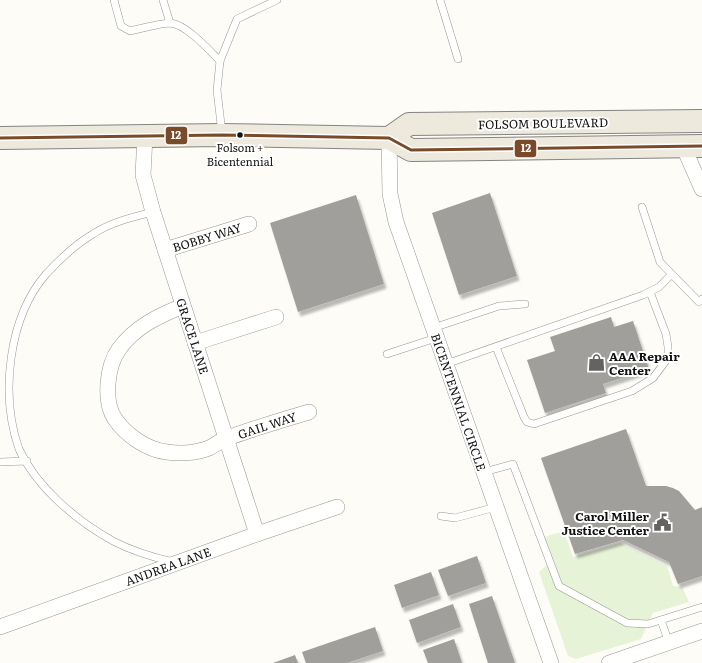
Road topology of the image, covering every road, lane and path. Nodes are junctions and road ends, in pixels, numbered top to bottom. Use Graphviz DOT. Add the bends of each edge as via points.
graph roads {
  1 [pos="114,0"];
  2 [pos="163,0"];
  3 [pos="278,0"];
  4 [pos="440,0"];
  5 [pos="170,23"];
  6 [pos="458,59"];
  7 [pos="220,61"];
  8 [pos="702,121"];
  9 [pos="144,136"];
  10 [pos="222,136"];
  11 [pos="0,138"];
  12 [pos="389,138"];
  13 [pos="692,146"];
  14 [pos="702,189"];
  15 [pos="642,207"];
  16 [pos="153,212"];
  17 [pos="249,224"];
  18 [pos="165,250"];
  19 [pos="672,274"];
  20 [pos="650,292"];
  21 [pos="702,300"];
  22 [pos="525,304"];
  23 [pos="184,306"];
  24 [pos="276,317"];
  25 [pos="435,333"];
  26 [pos="195,343"];
  27 [pos="496,347"];
  28 [pos="387,354"];
  29 [pos="446,364"];
  30 [pos="308,412"];
  31 [pos="226,438"];
  32 [pos="0,462"];
  33 [pos="27,462"];
  34 [pos="484,472"];
  35 [pos="337,507"];
  36 [pos="496,507"];
  37 [pos="442,516"];
  38 [pos="257,534"];
  39 [pos="177,563"];
  40 [pos="702,607"];
  41 [pos="661,620"];
  42 [pos="0,627"];
  43 [pos="702,631"];
  44 [pos="669,643"];
  45 [pos="551,663"];
  46 [pos="609,663"];
  1 -- 5 [label="lane" via="122,26 130,31"];
  2 -- 5 [label="lane"];
  3 -- 7 [label="lane" via="237,20"];
  4 -- 6 [label="lane"];
  5 -- 7 [label="lane" via="180,26 200,41"];
  7 -- 10 [label="lane" via="217,90"];
  8 -- 12 [label="main road, FOLSOM BOULEVARD" via="410,124"];
  9 -- 10 [label="main road"];
  9 -- 11 [label="main road"];
  9 -- 16 [label="street, GRACE LANE" via="143,175"];
  10 -- 12 [label="main road"];
  12 -- 13 [label="main road" via="411,150"];
  12 -- 25 [label="street, BICENTENNIAL CIRCLE" via="392,211"];
  13 -- 14 [label="street"];
  15 -- 19 [label="lane" via="657,256"];
  16 -- 18 [label="street, GRACE LANE"];
  16 -- 33 [label="lane" via="123,220 94,233 69,251 47,273 29,299 16,328 9,358 7,389 13,434"];
  17 -- 18 [label="street, BOBBY WAY"];
  18 -- 23 [label="street, GRACE LANE"];
  19 -- 20 [label="lane"];
  19 -- 21 [label="lane" via="700,302"];
  20 -- 27 [label="lane"];
  20 -- 27 [label="lane" via="666,334 668,358 653,378 632,392 534,424 527,422"];
  22 -- 25 [label="lane" via="499,306"];
  23 -- 26 [label="street, GRACE LANE"];
  23 -- 31 [label="street, GAIL WAY" via="145,324 129,337 118,351 111,366 108,384 114,418 128,434 146,446 166,452 187,453 201,450"];
  24 -- 26 [label="street"];
  25 -- 28 [label="lane"];
  25 -- 29 [label="street, BICENTENNIAL CIRCLE"];
  26 -- 31 [label="street, GRACE LANE"];
  27 -- 29 [label="lane"];
  29 -- 34 [label="street, BICENTENNIAL CIRCLE"];
  30 -- 31 [label="street, GAIL WAY"];
  31 -- 38 [label="street, GRACE LANE"];
  32 -- 33 [label="lane"];
  33 -- 39 [label="lane" via="60,503 86,524 114,541 144,554"];
  34 -- 36 [label="street, BICENTENNIAL CIRCLE"];
  34 -- 41 [label="lane" via="513,464 559,586 627,622 648,624"];
  35 -- 38 [label="street, ANDREA LANE"];
  36 -- 37 [label="lane" via="455,518"];
  36 -- 45 [label="street, BICENTENNIAL CIRCLE"];
  38 -- 39 [label="street, ANDREA LANE"];
  39 -- 42 [label="street, ANDREA LANE"];
  40 -- 41 [label="lane"];
  41 -- 44 [label="lane"];
  43 -- 44 [label="street"];
  44 -- 46 [label="street"];
}
